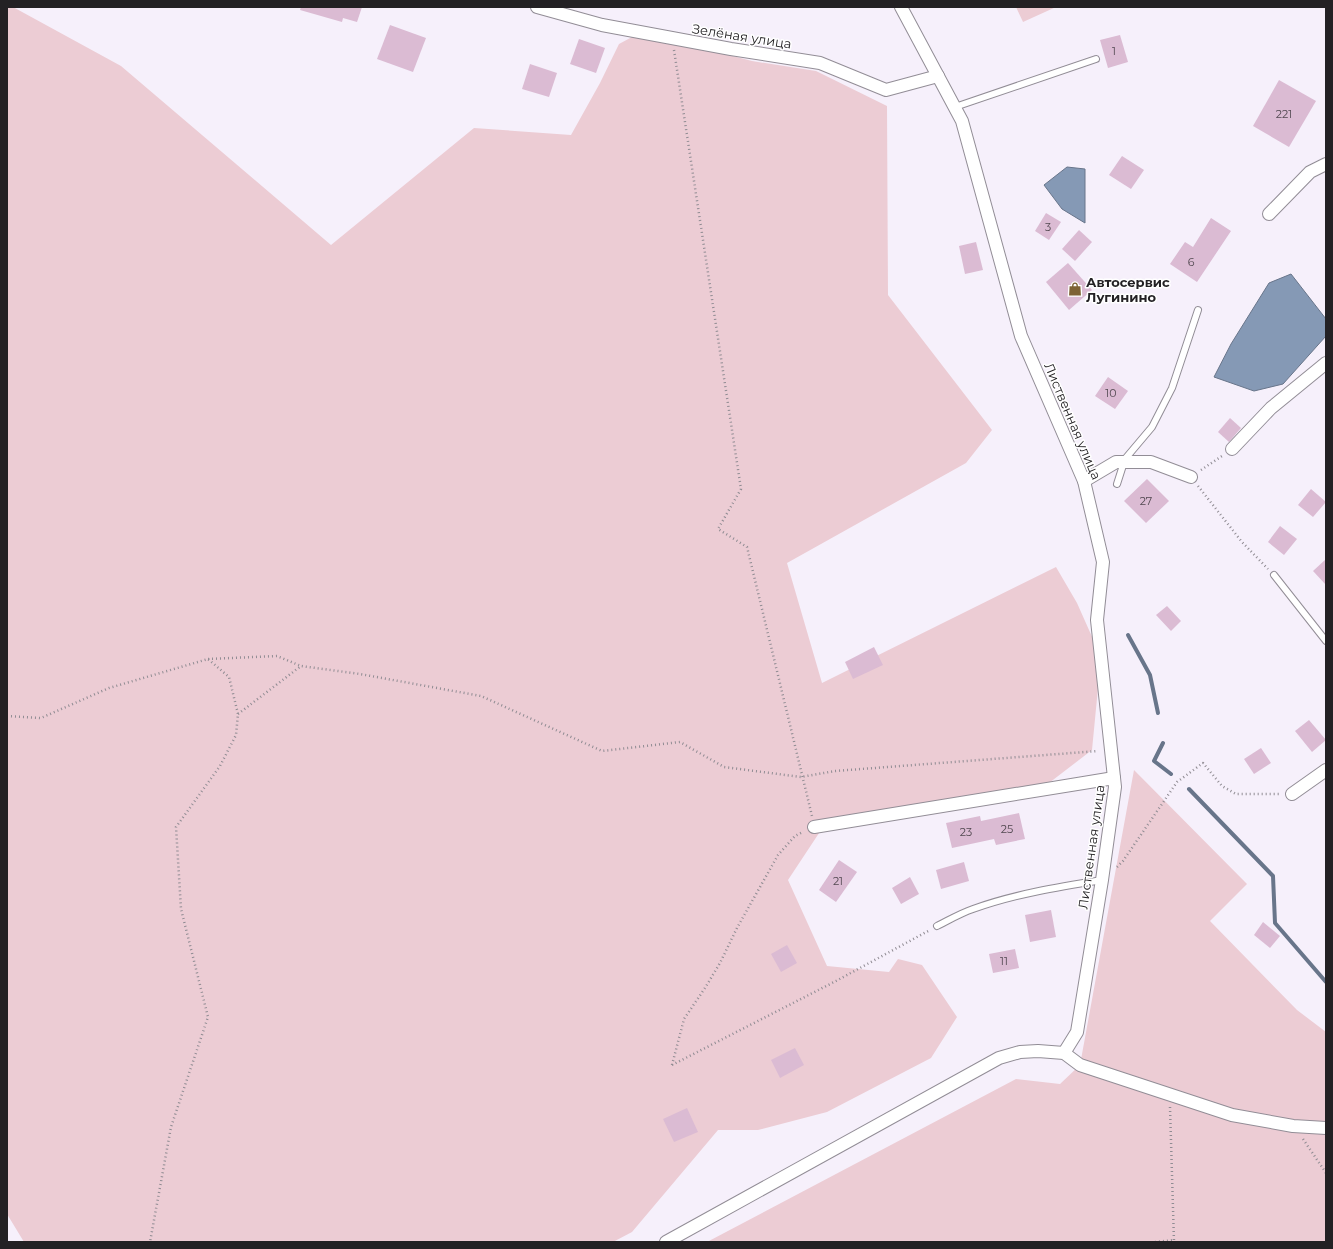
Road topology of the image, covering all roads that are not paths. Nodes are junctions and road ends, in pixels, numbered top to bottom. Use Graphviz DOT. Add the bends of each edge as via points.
graph roads {
  1 [pos="537,7"];
  2 [pos="901,7"];
  3 [pos="1096,59"];
  4 [pos="938,76"];
  5 [pos="955,107"];
  6 [pos="1326,164"];
  7 [pos="1269,214"];
  8 [pos="1198,310"];
  9 [pos="1326,363"];
  10 [pos="1232,449"];
  11 [pos="1124,462"];
  12 [pos="1191,477"];
  13 [pos="1084,481"];
  14 [pos="1117,484"];
  15 [pos="1274,576"];
  16 [pos="1326,641"];
  17 [pos="1326,770"];
  18 [pos="1114,778"];
  19 [pos="1292,794"];
  20 [pos="814,827"];
  21 [pos="1102,880"];
  22 [pos="937,926"];
  23 [pos="1064,1053"];
  24 [pos="1326,1128"];
  25 [pos="666,1242"];
  1 -- 4 [label="street, Зелёная улица" via="602,26 820,63 886,90"];
  2 -- 4 [label="street, Лиственная улица"];
  3 -- 5 [label="lane"];
  4 -- 5 [label="street, Лиственная улица" via="945,95"];
  5 -- 13 [label="street, Лиственная улица" via="962,121 1021,336"];
  6 -- 7 [label="street" via="1310,172"];
  8 -- 11 [label="lane" via="1172,388 1152,427"];
  9 -- 10 [label="street" via="1271,408"];
  11 -- 12 [label="street" via="1150,462"];
  11 -- 13 [label="street" via="1116,462"];
  11 -- 14 [label="lane"];
  13 -- 18 [label="street, Лиственная улица" via="1103,562 1097,620"];
  15 -- 16 [label="lane"];
  17 -- 19 [label="street"];
  18 -- 20 [label="street"];
  18 -- 21 [label="street, Лиственная улица" via="1115,787"];
  21 -- 22 [label="lane" via="1014,896 972,909"];
  21 -- 23 [label="street, Лиственная улица" via="1077,1032"];
  23 -- 24 [label="street" via="1080,1065 1232,1115 1293,1126"];
  23 -- 25 [label="street" via="1020,1052 999,1058"];
}
